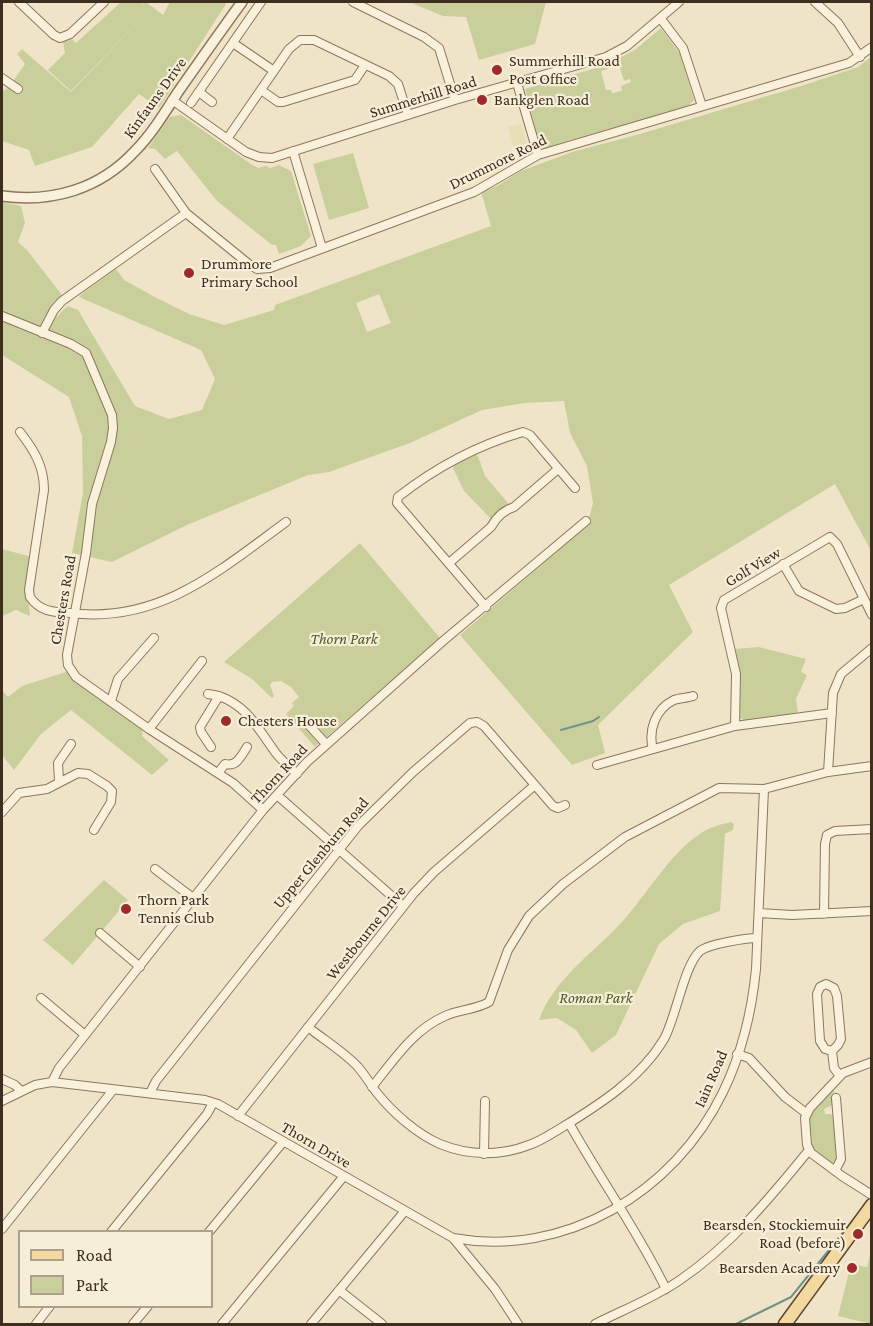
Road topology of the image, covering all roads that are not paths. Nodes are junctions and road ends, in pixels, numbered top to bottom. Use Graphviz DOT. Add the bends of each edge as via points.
graph roads {
  1 [pos="19,2"];
  2 [pos="105,2"];
  3 [pos="242,2"];
  4 [pos="261,2"];
  5 [pos="353,2"];
  6 [pos="678,2"];
  7 [pos="814,2"];
  8 [pos="661,19"];
  9 [pos="234,43"];
  10 [pos="872,47"];
  11 [pos="860,57"];
  12 [pos="365,65"];
  13 [pos="274,71"];
  14 [pos="2,78"];
  15 [pos="516,83"];
  16 [pos="18,89"];
  17 [pos="261,90"];
  18 [pos="199,92"];
  19 [pos="172,100"];
  20 [pos="455,100"];
  21 [pos="191,102"];
  22 [pos="212,102"];
  23 [pos="702,106"];
  24 [pos="408,116"];
  25 [pos="227,139"];
  26 [pos="293,151"];
  27 [pos="538,155"];
  28 [pos="155,169"];
  29 [pos="2,195"];
  30 [pos="186,213"];
  31 [pos="322,248"];
  32 [pos="2,316"];
  33 [pos="42,333"];
  34 [pos="20,432"];
  35 [pos="558,469"];
  36 [pos="575,488"];
  37 [pos="586,521"];
  38 [pos="286,522"];
  39 [pos="562,528"];
  40 [pos="569,536"];
  41 [pos="449,563"];
  42 [pos="783,564"];
  43 [pos="864,599"];
  44 [pos="486,608"];
  45 [pos="74,614"];
  46 [pos="872,615"];
  47 [pos="154,638"];
  48 [pos="872,648"];
  49 [pos="202,661"];
  50 [pos="208,694"];
  51 [pos="219,696"];
  52 [pos="693,696"];
  53 [pos="111,701"];
  54 [pos="832,713"];
  55 [pos="308,724"];
  56 [pos="735,726"];
  57 [pos="149,729"];
  58 [pos="71,744"];
  59 [pos="326,744"];
  60 [pos="211,747"];
  61 [pos="247,747"];
  62 [pos="653,749"];
  63 [pos="597,765"];
  64 [pos="872,766"];
  65 [pos="828,772"];
  66 [pos="218,774"];
  67 [pos="297,774"];
  68 [pos="60,781"];
  69 [pos="535,785"];
  70 [pos="764,789"];
  71 [pos="277,795"];
  72 [pos="565,805"];
  73 [pos="263,810"];
  74 [pos="2,812"];
  75 [pos="872,829"];
  76 [pos="94,830"];
  77 [pos="338,850"];
  78 [pos="155,868"];
  79 [pos="193,898"];
  80 [pos="403,906"];
  81 [pos="872,911"];
  82 [pos="759,913"];
  83 [pos="824,914"];
  84 [pos="100,933"];
  85 [pos="757,938"];
  86 [pos="140,966"];
  87 [pos="41,998"];
  88 [pos="308,1027"];
  89 [pos="86,1035"];
  90 [pos="832,1050"];
  91 [pos="737,1054"];
  92 [pos="872,1062"];
  93 [pos="838,1078"];
  94 [pos="2,1079"];
  95 [pos="52,1082"];
  96 [pos="372,1086"];
  97 [pos="113,1090"];
  98 [pos="21,1091"];
  99 [pos="150,1093"];
  100 [pos="836,1098"];
  101 [pos="2,1101"];
  102 [pos="485,1101"];
  103 [pos="213,1102"];
  104 [pos="806,1113"];
  105 [pos="238,1116"];
  106 [pos="569,1123"];
  107 [pos="283,1142"];
  108 [pos="809,1150"];
  109 [pos="484,1154"];
  110 [pos="835,1171"];
  111 [pos="344,1176"];
  112 [pos="871,1203"];
  113 [pos="620,1207"];
  114 [pos="404,1212"];
  115 [pos="2,1229"];
  116 [pos="113,1230"];
  117 [pos="211,1230"];
  118 [pos="453,1238"];
  119 [pos="666,1288"];
  120 [pos="339,1290"];
  121 [pos="48,1308"];
  122 [pos="146,1308"];
  123 [pos="36,1324"];
  124 [pos="133,1324"];
  125 [pos="222,1324"];
  126 [pos="311,1324"];
  127 [pos="382,1324"];
  128 [pos="518,1324"];
  129 [pos="594,1324"];
  130 [pos="784,1324"];
  1 -- 2 [label="street" via="54,35 63,38"];
  3 -- 19 [label="street, Kinfauns Drive"];
  4 -- 9 [label="street"];
  5 -- 20 [label="street" via="439,48"];
  6 -- 8 [label="street, Summerhill Road"];
  7 -- 11 [label="street" via="838,23"];
  8 -- 15 [label="street, Summerhill Road" via="606,57"];
  8 -- 23 [label="street" via="683,48"];
  9 -- 13 [label="street"];
  9 -- 18 [label="street"];
  10 -- 11 [label="street, Drummore Road"];
  11 -- 23 [label="street, Drummore Road"];
  12 -- 13 [label="street" via="314,40 300,40"];
  12 -- 17 [label="street" via="356,81 283,102"];
  12 -- 24 [label="street" via="398,84"];
  13 -- 17 [label="street"];
  14 -- 16 [label="street"];
  15 -- 20 [label="street, Summerhill Road"];
  15 -- 27 [label="street"];
  17 -- 25 [label="street"];
  18 -- 21 [label="street"];
  18 -- 22 [label="street"];
  19 -- 25 [label="street, Summerhill Road"];
  19 -- 29 [label="street, Kinfauns Drive" via="136,151 96,182 57,195"];
  20 -- 24 [label="street, Summerhill Road"];
  23 -- 27 [label="street, Drummore Road"];
  24 -- 26 [label="street, Summerhill Road"];
  25 -- 26 [label="street, Summerhill Road" via="259,157 272,158"];
  26 -- 31 [label="street"];
  27 -- 31 [label="street, Drummore Road" via="474,192"];
  28 -- 30 [label="street, Drummore Road"];
  30 -- 31 [label="street, Drummore Road" via="257,268 270,268"];
  30 -- 33 [label="street" via="62,301"];
  32 -- 33 [label="street, Chesters Road"];
  33 -- 45 [label="street, Chesters Road" via="86,352 112,415 111,442 92,504"];
  34 -- 45 [label="street" via="34,451 44,477 30,597 41,609"];
  35 -- 36 [label="street"];
  35 -- 41 [label="street"];
  35 -- 41 [label="street" via="524,432 477,448 422,478 398,497 397,503"];
  37 -- 40 [label="street, Thorn Road"];
  38 -- 45 [label="street" via="212,576 170,599 136,611"];
  39 -- 40 [label="street"];
  40 -- 44 [label="street, Thorn Road"];
  41 -- 44 [label="street"];
  42 -- 43 [label="street" via="799,591 828,606 845,608"];
  42 -- 43 [label="street, Golf View" via="833,538"];
  42 -- 56 [label="street, Golf View" via="724,600 721,608 736,675"];
  43 -- 46 [label="street, Golf View"];
  44 -- 59 [label="street, Thorn Road"];
  45 -- 53 [label="street, Chesters Road" via="68,665 76,676"];
  47 -- 53 [label="street" via="142,659 134,659 118,679"];
  48 -- 54 [label="street" via="841,674 833,693"];
  49 -- 57 [label="street"];
  50 -- 51 [label="street"];
  51 -- 60 [label="street" via="200,727"];
  51 -- 67 [label="street" via="257,724 276,754"];
  52 -- 62 [label="street" via="674,700 659,713 651,728"];
  53 -- 57 [label="street, Chesters Road"];
  54 -- 56 [label="street"];
  54 -- 65 [label="street"];
  55 -- 59 [label="street"];
  56 -- 62 [label="street"];
  57 -- 66 [label="street, Chesters Road"];
  58 -- 68 [label="street" via="58,763"];
  59 -- 67 [label="street, Thorn Road"];
  61 -- 66 [label="street" via="236,763 224,762"];
  62 -- 63 [label="street"];
  64 -- 65 [label="street"];
  65 -- 70 [label="street"];
  66 -- 73 [label="street, Chesters Road"];
  67 -- 71 [label="street, Thorn Road"];
  68 -- 74 [label="street" via="47,789 26,790"];
  68 -- 76 [label="street" via="83,773 110,788 111,802"];
  69 -- 72 [label="street, Upper Glenburn Road" via="556,808"];
  69 -- 77 [label="street, Upper Glenburn Road" via="484,726 470,723 376,807"];
  69 -- 80 [label="street, Westbourne Drive" via="434,872"];
  70 -- 82 [label="street, Iain Road"];
  70 -- 96 [label="street" via="719,788 644,826 599,855 529,916 508,950 489,1002 451,1013 425,1027"];
  71 -- 73 [label="street, Thorn Road"];
  71 -- 77 [label="street"];
  73 -- 79 [label="street, Thorn Road"];
  75 -- 83 [label="street" via="827,835"];
  77 -- 80 [label="street"];
  77 -- 99 [label="street, Upper Glenburn Road"];
  78 -- 79 [label="street"];
  79 -- 86 [label="street, Thorn Road"];
  80 -- 88 [label="street, Westbourne Drive"];
  81 -- 83 [label="street"];
  82 -- 83 [label="street"];
  82 -- 85 [label="street, Iain Road"];
  84 -- 86 [label="street"];
  85 -- 91 [label="street, Iain Road" via="752,996"];
  85 -- 106 [label="street" via="700,951 654,1054 601,1102"];
  86 -- 89 [label="street, Thorn Road"];
  87 -- 89 [label="street"];
  88 -- 96 [label="street" via="352,1062"];
  88 -- 105 [label="street, Westbourne Drive"];
  89 -- 95 [label="street, Thorn Road"];
  90 -- 90 [label="street" via="822,1046 818,1019 817,994 826,984 836,990 840,1028 840,1042"];
  90 -- 93 [label="street"];
  91 -- 104 [label="street" via="749,1058 771,1084"];
  91 -- 113 [label="street, Iain Road" via="724,1090 698,1133 657,1179"];
  92 -- 93 [label="street"];
  93 -- 104 [label="street"];
  94 -- 98 [label="street"];
  95 -- 97 [label="street, Thorn Drive"];
  95 -- 98 [label="street"];
  96 -- 109 [label="street" via="421,1134 442,1145"];
  97 -- 99 [label="street, Thorn Drive"];
  97 -- 115 [label="street"];
  98 -- 101 [label="street"];
  99 -- 103 [label="street, Thorn Drive"];
  100 -- 110 [label="street" via="841,1159"];
  102 -- 109 [label="street"];
  103 -- 105 [label="street, Thorn Drive"];
  103 -- 116 [label="street"];
  104 -- 108 [label="street"];
  105 -- 107 [label="street, Thorn Drive"];
  106 -- 109 [label="street" via="530,1145"];
  106 -- 113 [label="street"];
  107 -- 111 [label="street, Thorn Drive"];
  107 -- 117 [label="street"];
  108 -- 110 [label="street"];
  108 -- 119 [label="street" via="733,1235"];
  110 -- 112 [label="street"];
  111 -- 114 [label="street, Thorn Drive"];
  111 -- 125 [label="street"];
  112 -- 130 [label="main road"];
  113 -- 118 [label="street, Iain Road" via="551,1236 500,1242"];
  113 -- 119 [label="street"];
  114 -- 118 [label="street, Thorn Drive"];
  114 -- 120 [label="street"];
  118 -- 128 [label="street, Thorn Drive"];
  119 -- 129 [label="street"];
  120 -- 126 [label="street"];
  120 -- 127 [label="street"];
  121 -- 123 [label="street"];
  122 -- 124 [label="street"];
}
